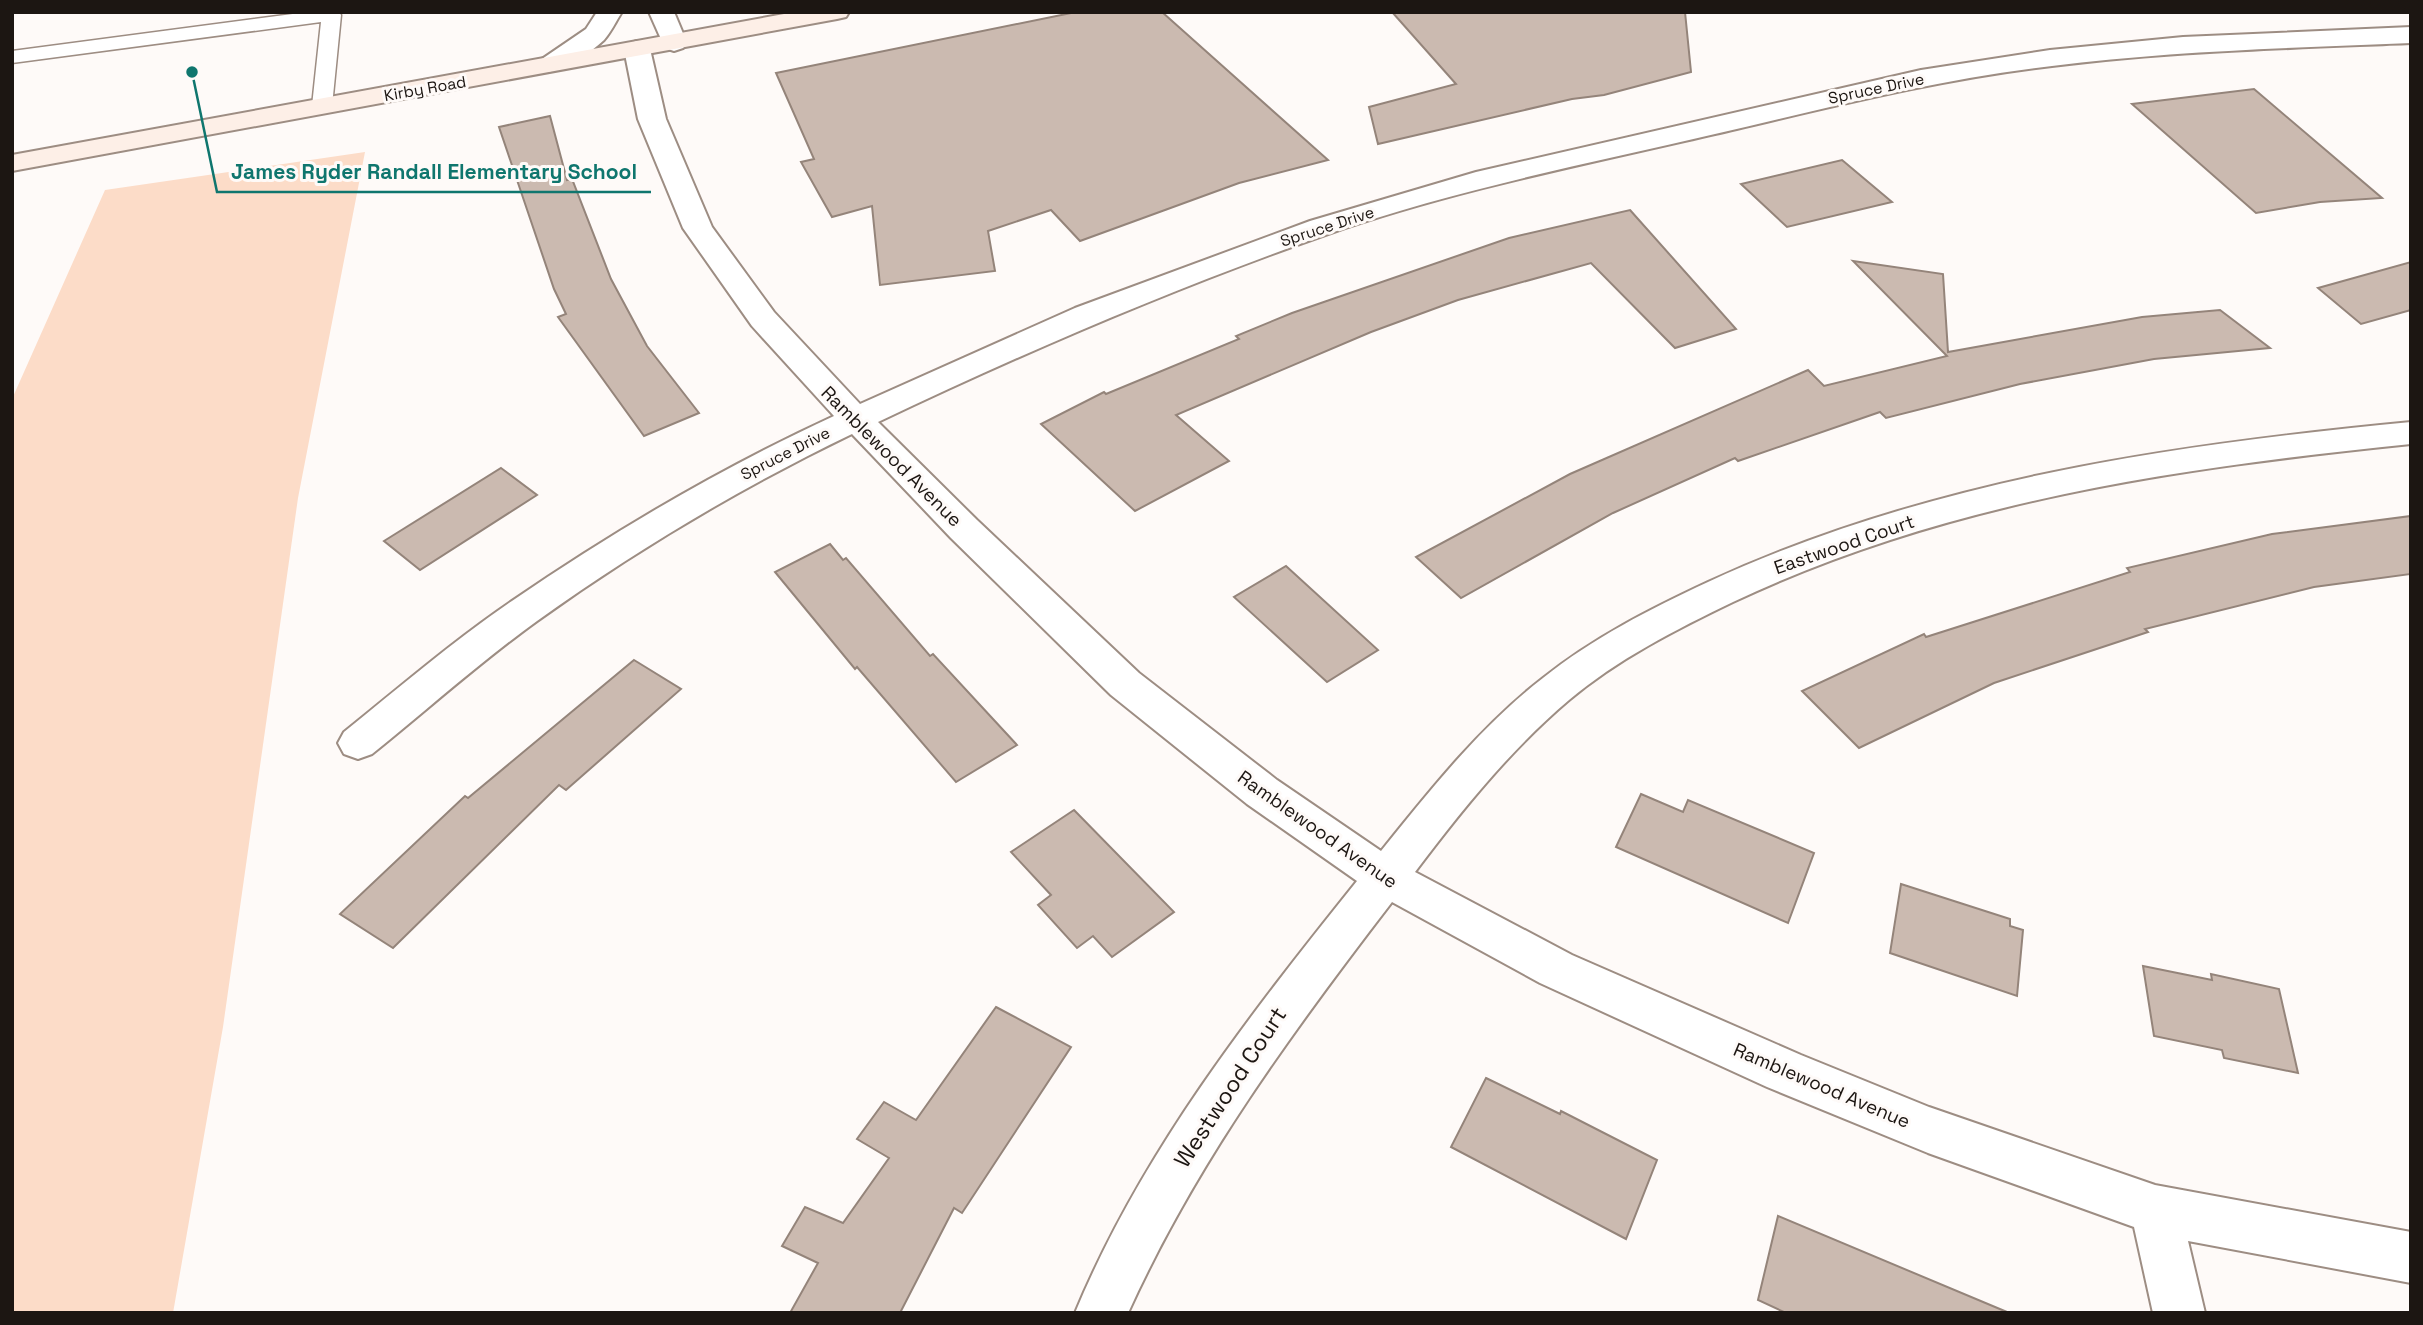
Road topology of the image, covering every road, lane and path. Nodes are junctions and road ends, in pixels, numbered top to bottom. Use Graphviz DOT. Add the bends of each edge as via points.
graph roads {
  1 [pos="610,12"];
  2 [pos="661,12"];
  3 [pos="837,12"];
  4 [pos="2411,35"];
  5 [pos="655,46"];
  6 [pos="12,57"];
  7 [pos="551,65"];
  8 [pos="322,106"];
  9 [pos="12,163"];
  10 [pos="855,419"];
  11 [pos="2411,433"];
  12 [pos="358,743"];
  13 [pos="1385,878"];
  14 [pos="2155,1210"];
  15 [pos="2411,1258"];
  16 [pos="1101,1313"];
  17 [pos="2179,1313"];
  1 -- 7 [label="street" via="594,34"];
  2 -- 5 [label="street, Ramblewood Avenue"];
  3 -- 5 [label="main road, Kirby Road"];
  4 -- 10 [label="street, Spruce Drive" via="2183,45 1921,78 1488,178 1320,227 1147,290"];
  5 -- 7 [label="main road, Kirby Road"];
  5 -- 10 [label="street, Ramblewood Avenue" via="652,119 698,228 763,319"];
  6 -- 8 [label="lane" via="331,15"];
  7 -- 8 [label="main road, Kirby Road"];
  8 -- 9 [label="main road, Kirby Road"];
  10 -- 12 [label="street, Spruce Drive" via="754,468 608,556 523,612"];
  10 -- 13 [label="street, Ramblewood Avenue" via="1125,684 1262,792"];
  11 -- 13 [label="street, Eastwood Court" via="2119,471 2007,494 1807,553 1727,587 1589,664 1519,723 1443,804"];
  13 -- 14 [label="street, Ramblewood Avenue" via="1556,969 1784,1071 1928,1130"];
  13 -- 16 [label="street, Westwood Court" via="1289,998 1198,1132"];
  14 -- 15 [label="street, Ramblewood Avenue"];
  14 -- 17 [label="street"];
}
